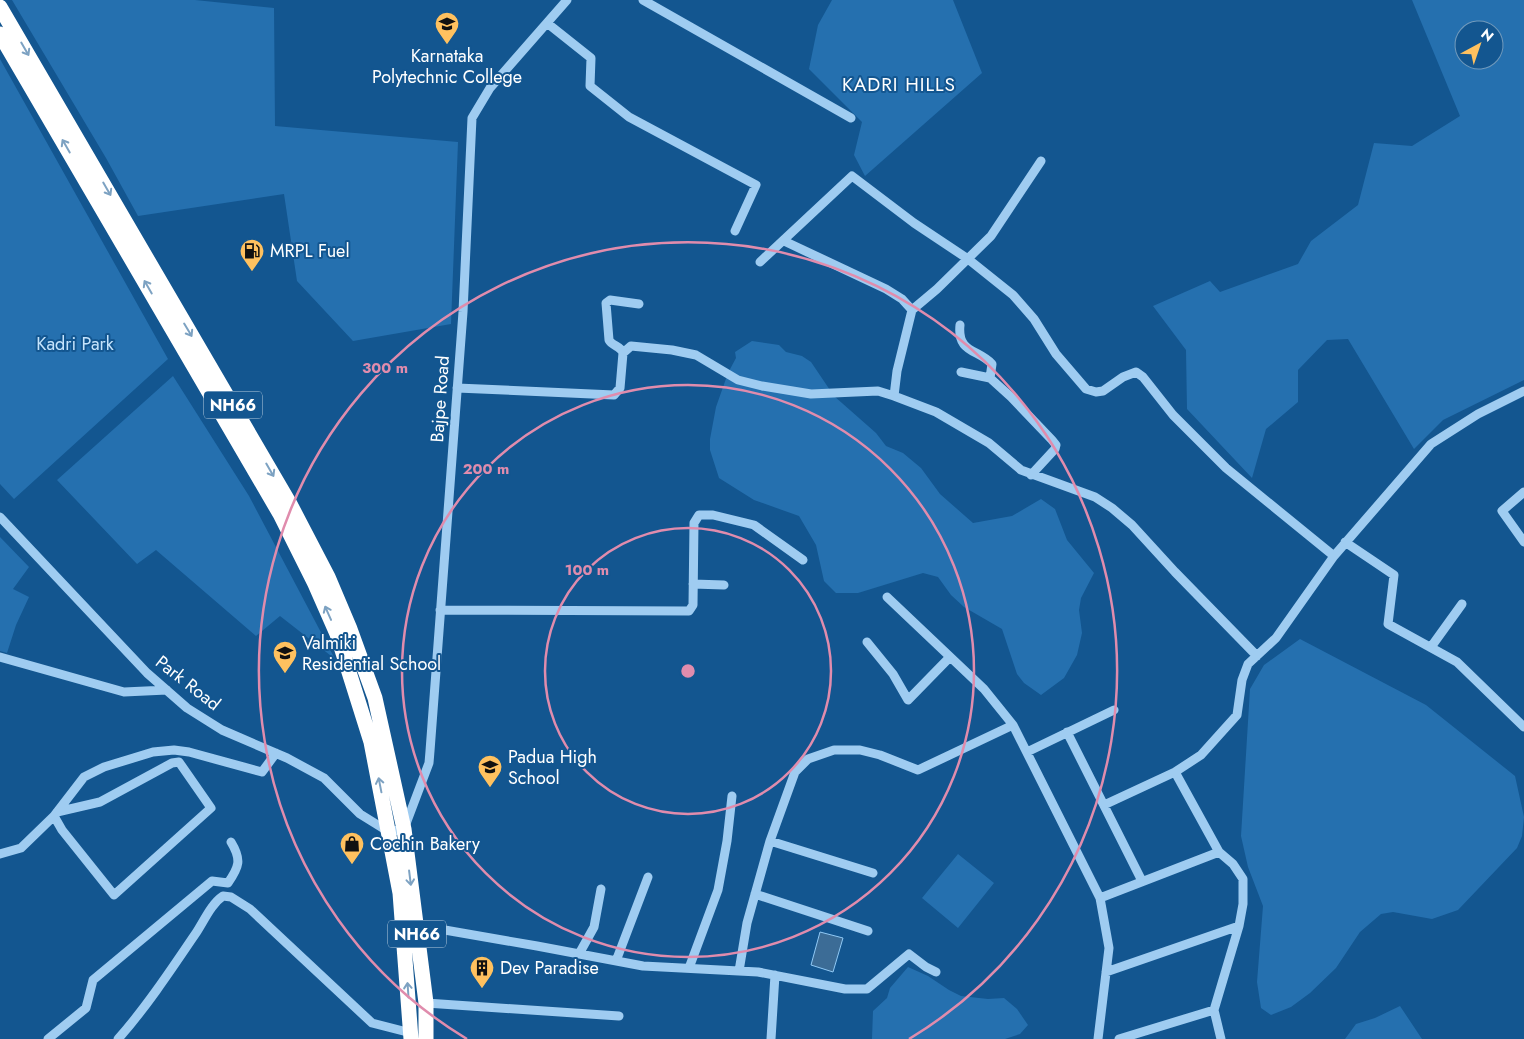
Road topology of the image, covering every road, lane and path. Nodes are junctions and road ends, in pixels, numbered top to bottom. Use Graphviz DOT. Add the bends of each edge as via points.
graph roads {
  1 [pos="567,0"];
  2 [pos="643,0"];
  3 [pos="0,7"];
  4 [pos="547,23"];
  5 [pos="0,34"];
  6 [pos="851,118"];
  7 [pos="1041,161"];
  8 [pos="735,231"];
  9 [pos="784,241"];
  10 [pos="968,259"];
  11 [pos="760,262"];
  12 [pos="639,304"];
  13 [pos="912,310"];
  14 [pos="960,325"];
  15 [pos="624,353"];
  16 [pos="961,372"];
  17 [pos="990,378"];
  18 [pos="457,388"];
  19 [pos="1524,391"];
  20 [pos="894,396"];
  21 [pos="1031,474"];
  22 [pos="1524,492"];
  23 [pos="0,517"];
  24 [pos="1345,542"];
  25 [pos="1524,542"];
  26 [pos="1334,556"];
  27 [pos="803,560"];
  28 [pos="693,584"];
  29 [pos="724,585"];
  30 [pos="886,598"];
  31 [pos="1462,604"];
  32 [pos="440,610"];
  33 [pos="867,642"];
  34 [pos="1430,647"];
  35 [pos="1258,656"];
  36 [pos="0,657"];
  37 [pos="950,657"];
  38 [pos="167,690"];
  39 [pos="1114,710"];
  40 [pos="1013,725"];
  41 [pos="1524,727"];
  42 [pos="1067,732"];
  43 [pos="1027,752"];
  44 [pos="276,754"];
  45 [pos="1175,772"];
  46 [pos="732,796"];
  47 [pos="1104,805"];
  48 [pos="56,814"];
  49 [pos="404,829"];
  50 [pos="389,832"];
  51 [pos="770,841"];
  52 [pos="232,842"];
  53 [pos="1219,852"];
  54 [pos="0,854"];
  55 [pos="873,873"];
  56 [pos="648,877"];
  57 [pos="1142,881"];
  58 [pos="601,889"];
  59 [pos="755,894"];
  60 [pos="1100,898"];
  61 [pos="416,926"];
  62 [pos="1239,926"];
  63 [pos="868,931"];
  64 [pos="579,954"];
  65 [pos="616,961"];
  66 [pos="689,968"];
  67 [pos="739,971"];
  68 [pos="936,972"];
  69 [pos="1106,972"];
  70 [pos="775,975"];
  71 [pos="426,1003"];
  72 [pos="1214,1010"];
  73 [pos="620,1016"];
  74 [pos="411,1036"];
  75 [pos="48,1039"];
  76 [pos="118,1039"];
  77 [pos="426,1039"];
  78 [pos="771,1039"];
  79 [pos="1098,1039"];
  80 [pos="1119,1039"];
  81 [pos="1221,1039"];
  1 -- 4 [label="street, Bajpe Road"];
  2 -- 6 [label="street"];
  3 -- 49 [label="highway, NH66, one-way" via="290,504 328,577 375,698"];
  4 -- 8 [label="street" via="591,58 590,86 629,117 756,185"];
  4 -- 18 [label="street, Bajpe Road" via="490,88 472,118"];
  50 -- 5 [label="highway, NH66, one-way" via="371,742 337,634 315,584 280,514"];
  7 -- 10 [label="street" via="991,236"];
  9 -- 10 [label="street" via="852,176"];
  9 -- 11 [label="street"];
  9 -- 13 [label="street" via="886,289"];
  10 -- 13 [label="street"];
  10 -- 26 [label="street" via="1013,295 1086,389 1103,391 1136,372 1226,468"];
  12 -- 15 [label="street" via="610,300 606,303 609,340"];
  13 -- 20 [label="street"];
  14 -- 17 [label="street" via="959,333 968,350 992,364"];
  15 -- 18 [label="street" via="620,388 614,396"];
  15 -- 20 [label="street" via="631,346 696,355 738,380 811,394 878,391"];
  16 -- 17 [label="street"];
  17 -- 21 [label="street" via="1056,445"];
  18 -- 32 [label="street, Bajpe Road"];
  19 -- 24 [label="street" via="1478,414 1431,444"];
  20 -- 21 [label="street" via="958,424"];
  21 -- 35 [label="street" via="1095,497 1112,508"];
  22 -- 25 [label="street" via="1502,511"];
  23 -- 38 [label="street, Park Road"];
  24 -- 26 [label="street"];
  24 -- 34 [label="street" via="1394,575 1388,624"];
  26 -- 35 [label="street" via="1276,638"];
  27 -- 28 [label="street" via="754,525 699,514 694,523"];
  28 -- 29 [label="street"];
  28 -- 32 [label="street" via="690,611"];
  30 -- 37 [label="street"];
  31 -- 34 [label="street"];
  32 -- 49 [label="street, Bajpe Road" via="428,763"];
  33 -- 37 [label="street" via="893,674 908,700"];
  34 -- 41 [label="street" via="1457,662"];
  35 -- 45 [label="street" via="1248,664 1242,680 1238,715 1201,755"];
  36 -- 38 [label="street" via="124,692"];
  37 -- 40 [label="street" via="984,689"];
  38 -- 44 [label="street, Park Road" via="187,708 222,730"];
  39 -- 42 [label="street"];
  40 -- 43 [label="street"];
  40 -- 51 [label="street" via="918,770 860,750 834,750 808,759 795,772"];
  42 -- 43 [label="street"];
  42 -- 47 [label="street"];
  43 -- 60 [label="street"];
  44 -- 48 [label="street" via="262,772 189,752 153,752 104,767 84,778"];
  44 -- 50 [label="street, Park Road" via="324,778 360,814"];
  45 -- 47 [label="street"];
  45 -- 53 [label="street"];
  46 -- 66 [label="street" via="718,890"];
  47 -- 57 [label="street"];
  48 -- 48 [label="street" via="62,830 114,895 211,808 179,762 100,802"];
  48 -- 54 [label="street" via="20,848"];
  49 -- 50 [label="street"];
  49 -- 61 [label="highway, NH66, one-way"];
  74 -- 50 [label="highway, NH66, one-way" via="400,893"];
  51 -- 55 [label="street"];
  51 -- 59 [label="street"];
  52 -- 75 [label="street" via="238,852 238,868 228,883 212,881 93,980 86,1008"];
  53 -- 57 [label="street"];
  53 -- 62 [label="street" via="1244,879"];
  56 -- 65 [label="street"];
  57 -- 60 [label="street"];
  58 -- 64 [label="street" via="594,927"];
  59 -- 63 [label="street"];
  59 -- 67 [label="street"];
  60 -- 69 [label="street" via="1109,948"];
  61 -- 64 [label="street"];
  61 -- 71 [label="highway, NH66"];
  62 -- 69 [label="street"];
  62 -- 72 [label="street"];
  64 -- 65 [label="street"];
  65 -- 66 [label="street"];
  66 -- 67 [label="street"];
  67 -- 70 [label="street"];
  68 -- 70 [label="street" via="909,954 867,989"];
  69 -- 79 [label="street"];
  70 -- 78 [label="street"];
  71 -- 73 [label="street"];
  71 -- 77 [label="highway, NH66"];
  72 -- 80 [label="street"];
  72 -- 81 [label="street"];
  74 -- 76 [label="street" via="372,1023 250,909 231,897 223,896"];
}
